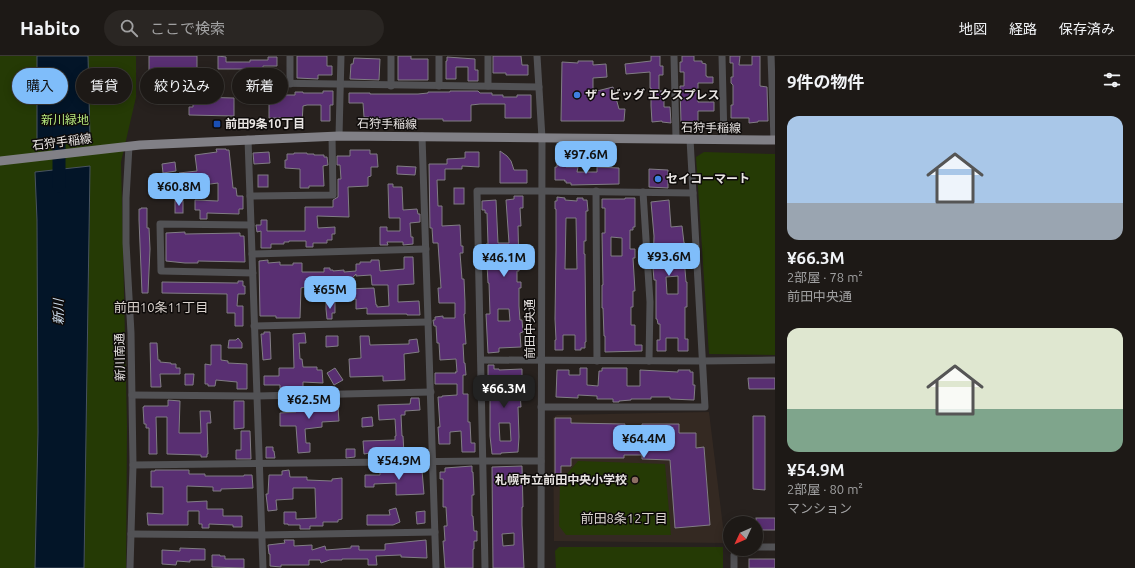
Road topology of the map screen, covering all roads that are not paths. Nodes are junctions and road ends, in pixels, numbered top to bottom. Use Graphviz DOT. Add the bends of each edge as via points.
graph roads {
  1 [pos="290,56"];
  2 [pos="341,56"];
  3 [pos="391,56"];
  4 [pos="439,56"];
  5 [pos="488,56"];
  6 [pos="537,56"];
  7 [pos="674,56"];
  8 [pos="722,56"];
  9 [pos="771,56"];
  10 [pos="290,84"];
  11 [pos="341,84"];
  12 [pos="391,86"];
  13 [pos="439,86"];
  14 [pos="488,86"];
  15 [pos="539,86"];
  16 [pos="336,136"];
  17 [pos="422,136"];
  18 [pos="542,138"];
  19 [pos="248,139"];
  20 [pos="676,139"];
  21 [pos="690,139"];
  22 [pos="724,140"];
  23 [pos="774,140"];
  24 [pos="126,146"];
  25 [pos="2,161"];
  26 [pos="542,191"];
  27 [pos="596,191"];
  28 [pos="643,192"];
  29 [pos="693,192"];
  30 [pos="250,196"];
  31 [pos="251,225"];
  32 [pos="426,249"];
  33 [pos="252,254"];
  34 [pos="252,273"];
  35 [pos="428,322"];
  36 [pos="254,326"];
  37 [pos="481,360"];
  38 [pos="775,360"];
  39 [pos="541,361"];
  40 [pos="597,361"];
  41 [pos="649,361"];
  42 [pos="702,361"];
  43 [pos="430,392"];
  44 [pos="132,395"];
  45 [pos="257,396"];
  46 [pos="541,407"];
  47 [pos="483,461"];
  48 [pos="433,462"];
  49 [pos="541,462"];
  50 [pos="259,464"];
  51 [pos="133,465"];
  52 [pos="435,532"];
  53 [pos="131,534"];
  54 [pos="262,535"];
  55 [pos="763,547"];
  56 [pos="775,547"];
  57 [pos="734,556"];
  58 [pos="130,568"];
  59 [pos="263,568"];
  60 [pos="436,568"];
  61 [pos="485,568"];
  62 [pos="541,568"];
  63 [pos="734,568"];
  1 -- 10 [label="street"];
  2 -- 11 [label="street"];
  3 -- 12 [label="street"];
  4 -- 13 [label="street"];
  5 -- 14 [label="street"];
  6 -- 15 [label="street, 前田中央通"];
  7 -- 20 [label="street"];
  8 -- 22 [label="street"];
  9 -- 23 [label="street"];
  10 -- 11 [label="street"];
  11 -- 12 [label="street"];
  11 -- 16 [label="street"];
  12 -- 13 [label="street"];
  13 -- 14 [label="street"];
  14 -- 15 [label="street"];
  15 -- 18 [label="street, 前田中央通"];
  16 -- 17 [label="main road, 石狩手稲線"];
  16 -- 19 [label="main road, 石狩手稲線"];
  16 -- 30 [label="street" via="333,195"];
  17 -- 18 [label="main road, 石狩手稲線"];
  17 -- 32 [label="street"];
  18 -- 20 [label="main road, 石狩手稲線"];
  18 -- 26 [label="street, 前田中央通"];
  19 -- 24 [label="main road, 石狩手稲線"];
  19 -- 30 [label="street"];
  20 -- 21 [label="main road, 石狩手稲線"];
  21 -- 22 [label="main road, 石狩手稲線"];
  21 -- 29 [label="street"];
  22 -- 23 [label="main road, 石狩手稲線"];
  24 -- 25 [label="main road, 石狩手稲線"];
  24 -- 44 [label="street, 新川南通" via="126,236"];
  26 -- 27 [label="street"];
  26 -- 37 [label="street" via="477,191"];
  26 -- 39 [label="street, 前田中央通"];
  27 -- 28 [label="street"];
  27 -- 40 [label="street"];
  28 -- 29 [label="street"];
  28 -- 41 [label="street" via="650,302"];
  29 -- 42 [label="street"];
  30 -- 31 [label="street"];
  31 -- 33 [label="street"];
  31 -- 34 [label="street" via="160,224 161,271"];
  32 -- 33 [label="street"];
  32 -- 35 [label="street"];
  33 -- 34 [label="street"];
  34 -- 36 [label="street"];
  35 -- 36 [label="street"];
  35 -- 43 [label="street"];
  36 -- 45 [label="street"];
  37 -- 39 [label="street"];
  37 -- 47 [label="street"];
  38 -- 42 [label="street"];
  39 -- 40 [label="street"];
  39 -- 46 [label="street, 前田中央通"];
  40 -- 41 [label="street"];
  41 -- 42 [label="street"];
  42 -- 46 [label="street" via="705,407"];
  43 -- 45 [label="street"];
  43 -- 48 [label="street"];
  44 -- 45 [label="street"];
  44 -- 51 [label="street, 新川南通"];
  45 -- 50 [label="street"];
  46 -- 49 [label="street, 前田中央通"];
  47 -- 48 [label="street"];
  47 -- 49 [label="street"];
  47 -- 61 [label="street"];
  48 -- 50 [label="street"];
  48 -- 52 [label="street"];
  49 -- 62 [label="street, 前田中央通"];
  50 -- 51 [label="street"];
  50 -- 54 [label="street"];
  51 -- 53 [label="street, 新川南通"];
  52 -- 54 [label="street"];
  52 -- 60 [label="street"];
  53 -- 54 [label="street"];
  53 -- 58 [label="street, 新川南通"];
  54 -- 59 [label="street"];
  55 -- 56 [label="street"];
  57 -- 63 [label="street"];
}
